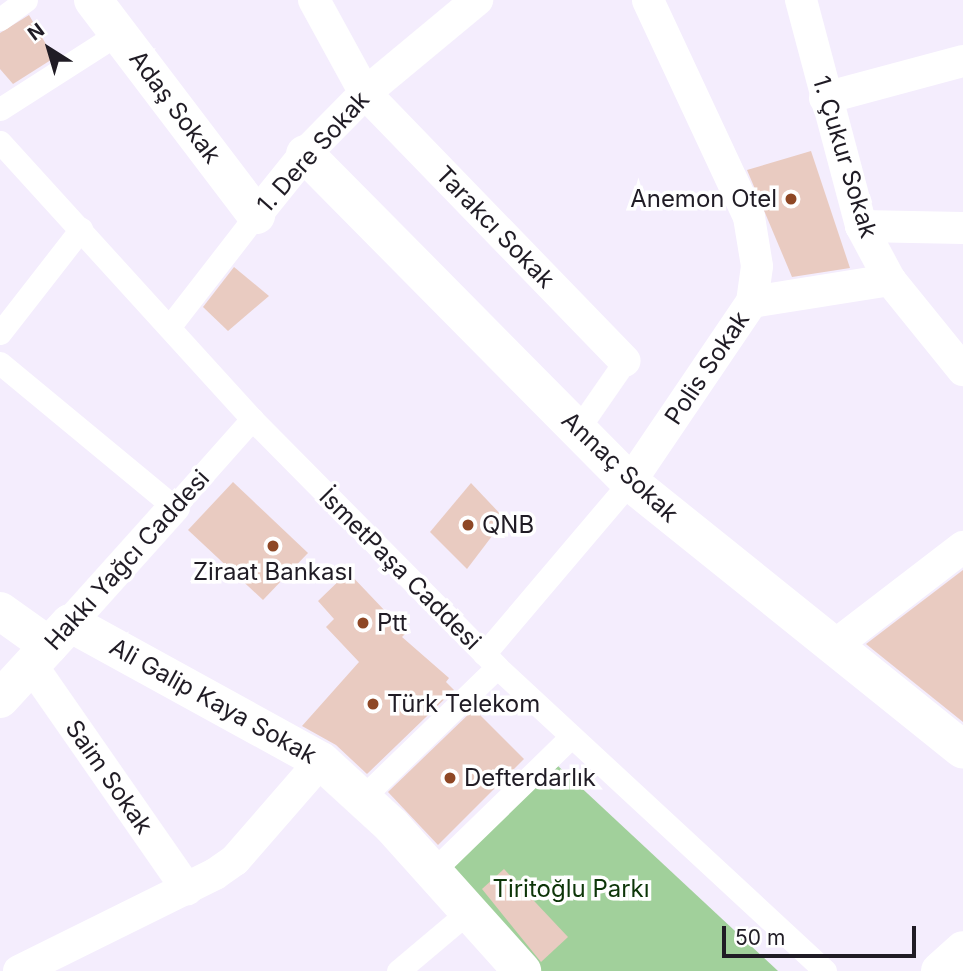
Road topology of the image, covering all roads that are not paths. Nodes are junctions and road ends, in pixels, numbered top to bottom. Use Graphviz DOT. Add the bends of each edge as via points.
graph roads {
  1 [pos="26,0"];
  2 [pos="93,0"];
  3 [pos="314,0"];
  4 [pos="477,0"];
  5 [pos="648,0"];
  6 [pos="801,0"];
  7 [pos="0,19"];
  8 [pos="119,33"];
  9 [pos="963,61"];
  10 [pos="365,93"];
  11 [pos="825,98"];
  12 [pos="0,109"];
  13 [pos="0,142"];
  14 [pos="305,153"];
  15 [pos="256,215"];
  16 [pos="861,226"];
  17 [pos="963,228"];
  18 [pos="81,229"];
  19 [pos="890,280"];
  20 [pos="752,302"];
  21 [pos="170,326"];
  22 [pos="0,332"];
  23 [pos="625,361"];
  24 [pos="0,362"];
  25 [pos="963,370"];
  26 [pos="252,419"];
  27 [pos="578,429"];
  28 [pos="630,482"];
  29 [pos="174,506"];
  30 [pos="963,547"];
  31 [pos="0,611"];
  32 [pos="50,645"];
  33 [pos="834,646"];
  34 [pos="491,660"];
  35 [pos="0,699"];
  36 [pos="570,738"];
  37 [pos="963,750"];
  38 [pos="321,761"];
  39 [pos="362,798"];
  40 [pos="433,872"];
  41 [pos="187,889"];
  42 [pos="468,912"];
  43 [pos="963,950"];
  44 [pos="19,971"];
  45 [pos="398,971"];
  46 [pos="522,971"];
  47 [pos="825,971"];
  48 [pos="940,971"];
  1 -- 7 [label="street"];
  2 -- 8 [label="street, Adaş Sokak"];
  3 -- 10 [label="street, Tarakcı Sokak"];
  4 -- 10 [label="street, 1. Dere Sokak"];
  5 -- 20 [label="street, Polis Sokak" via="749,217 757,265"];
  6 -- 11 [label="street, 1. Çukur Sokak"];
  8 -- 12 [label="street"];
  8 -- 15 [label="street, Adaş Sokak"];
  9 -- 11 [label="street"];
  10 -- 14 [label="street, 1. Dere Sokak"];
  10 -- 23 [label="street, Tarakcı Sokak"];
  11 -- 16 [label="street, 1. Çukur Sokak"];
  13 -- 18 [label="street, İsmetPaşa Caddesi"];
  14 -- 15 [label="street, 1. Dere Sokak"];
  14 -- 27 [label="street, Annaç Sokak"];
  15 -- 21 [label="street, 1. Dere Sokak"];
  16 -- 17 [label="street"];
  16 -- 19 [label="street, 1. Çukur Sokak"];
  18 -- 21 [label="street, İsmetPaşa Caddesi"];
  18 -- 22 [label="street"];
  19 -- 20 [label="street"];
  19 -- 25 [label="street, 1. Çukur Sokak"];
  20 -- 28 [label="street, Polis Sokak"];
  21 -- 26 [label="street, İsmetPaşa Caddesi"];
  23 -- 27 [label="street"];
  24 -- 29 [label="street"];
  26 -- 29 [label="street, Hakkı Yağcı Caddesi"];
  26 -- 34 [label="street, İsmetPaşa Caddesi"];
  27 -- 28 [label="street, Annaç Sokak"];
  28 -- 33 [label="street, Annaç Sokak"];
  28 -- 34 [label="street, Polis Sokak"];
  29 -- 32 [label="street, Hakkı Yağcı Caddesi"];
  30 -- 33 [label="street"];
  31 -- 32 [label="street, Ali Galip Kaya Sokak"];
  32 -- 35 [label="street, Hakkı Yağcı Caddesi"];
  32 -- 38 [label="street, Ali Galip Kaya Sokak"];
  32 -- 41 [label="street, Saim Sokak"];
  33 -- 37 [label="street, Annaç Sokak"];
  34 -- 36 [label="street, İsmetPaşa Caddesi"];
  34 -- 39 [label="street, Polis Sokak"];
  36 -- 40 [label="street"];
  36 -- 47 [label="street, İsmetPaşa Caddesi"];
  38 -- 39 [label="street, Ali Galip Kaya Sokak"];
  38 -- 41 [label="street" via="234,860"];
  39 -- 40 [label="street, Ali Galip Kaya Sokak"];
  40 -- 42 [label="street, Ali Galip Kaya Sokak"];
  41 -- 44 [label="street"];
  42 -- 45 [label="street"];
  42 -- 46 [label="street, Ali Galip Kaya Sokak"];
  43 -- 48 [label="street"];
}
